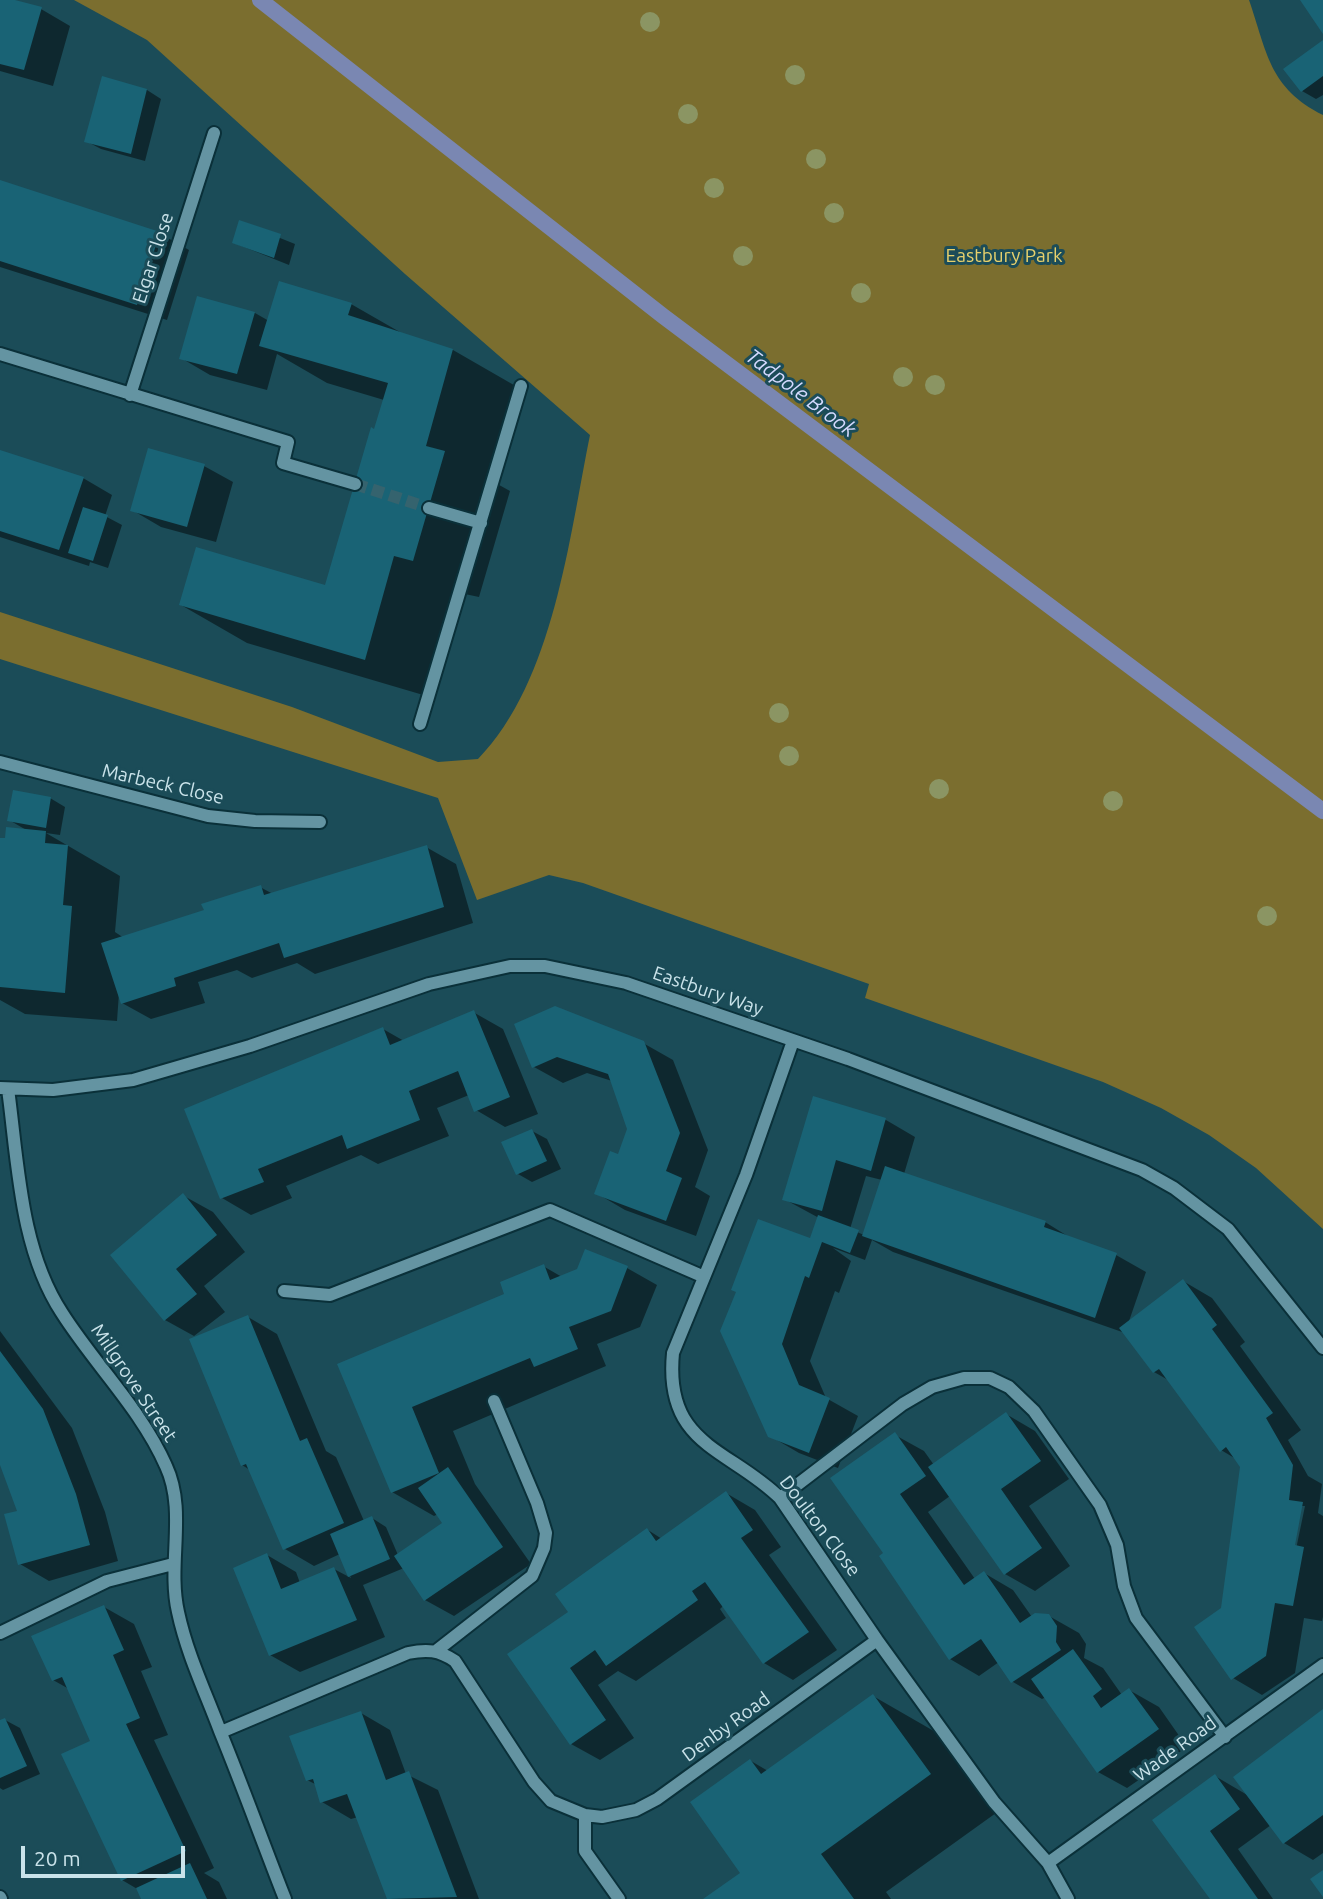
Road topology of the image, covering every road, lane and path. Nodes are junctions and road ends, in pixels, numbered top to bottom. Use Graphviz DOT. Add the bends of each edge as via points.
graph roads {
  1 [pos="214,133"];
  2 [pos="0,354"];
  3 [pos="522,386"];
  4 [pos="130,395"];
  5 [pos="355,484"];
  6 [pos="429,508"];
  7 [pos="481,523"];
  8 [pos="420,724"];
  9 [pos="0,762"];
  10 [pos="320,822"];
  11 [pos="793,1041"];
  12 [pos="4,1088"];
  13 [pos="702,1276"];
  14 [pos="284,1291"];
  15 [pos="1323,1348"];
  16 [pos="495,1401"];
  17 [pos="780,1498"];
  18 [pos="173,1563"];
  19 [pos="0,1633"];
  20 [pos="877,1640"];
  21 [pos="436,1651"];
  22 [pos="1323,1665"];
  23 [pos="221,1732"];
  24 [pos="1225,1737"];
  25 [pos="585,1815"];
  26 [pos="1048,1863"];
  27 [pos="285,1899"];
  28 [pos="619,1899"];
  29 [pos="1068,1899"];
  1 -- 4 [label="street, Elgar Close"];
  2 -- 4 [label="street"];
  3 -- 7 [label="street"];
  4 -- 5 [label="street" via="288,442 283,463"];
  6 -- 7 [label="street"];
  7 -- 8 [label="street"];
  9 -- 10 [label="street, Marbeck Close" via="208,816"];
  11 -- 12 [label="street, Eastbury Way" via="603,976 545,966 510,966 429,984 250,1046 133,1080 66,1090"];
  11 -- 13 [label="street, Doulton Close" via="746,1175"];
  11 -- 15 [label="street, Eastbury Way" via="1107,1154 1174,1188 1228,1229"];
  12 -- 18 [label="street, Millgrove Street" via="39,1270 61,1313 140,1419 167,1467 177,1511"];
  13 -- 14 [label="street" via="550,1210 330,1295"];
  13 -- 17 [label="street, Doulton Close" via="673,1353 676,1393 691,1430 703,1444 762,1481"];
  16 -- 21 [label="street" via="537,1503 546,1533 544,1549 532,1576"];
  17 -- 20 [label="street, Doulton Close"];
  17 -- 24 [label="street" via="932,1387 964,1378 989,1378 1009,1387 1034,1411 1100,1505 1117,1545 1124,1586 1136,1618"];
  18 -- 19 [label="street" via="107,1581"];
  18 -- 23 [label="street, Millgrove Street" via="177,1609 190,1657"];
  20 -- 25 [label="street, Denby Road" via="657,1799 616,1816"];
  20 -- 26 [label="street, Doulton Close" via="994,1802"];
  21 -- 23 [label="street" via="408,1653"];
  21 -- 25 [label="street, Denby Road" via="455,1661 551,1801"];
  22 -- 24 [label="street, Wade Road"];
  23 -- 27 [label="street, Millgrove Street"];
  24 -- 26 [label="street, Wade Road"];
  25 -- 28 [label="street" via="585,1851"];
  26 -- 29 [label="street, Doulton Close"];
}
